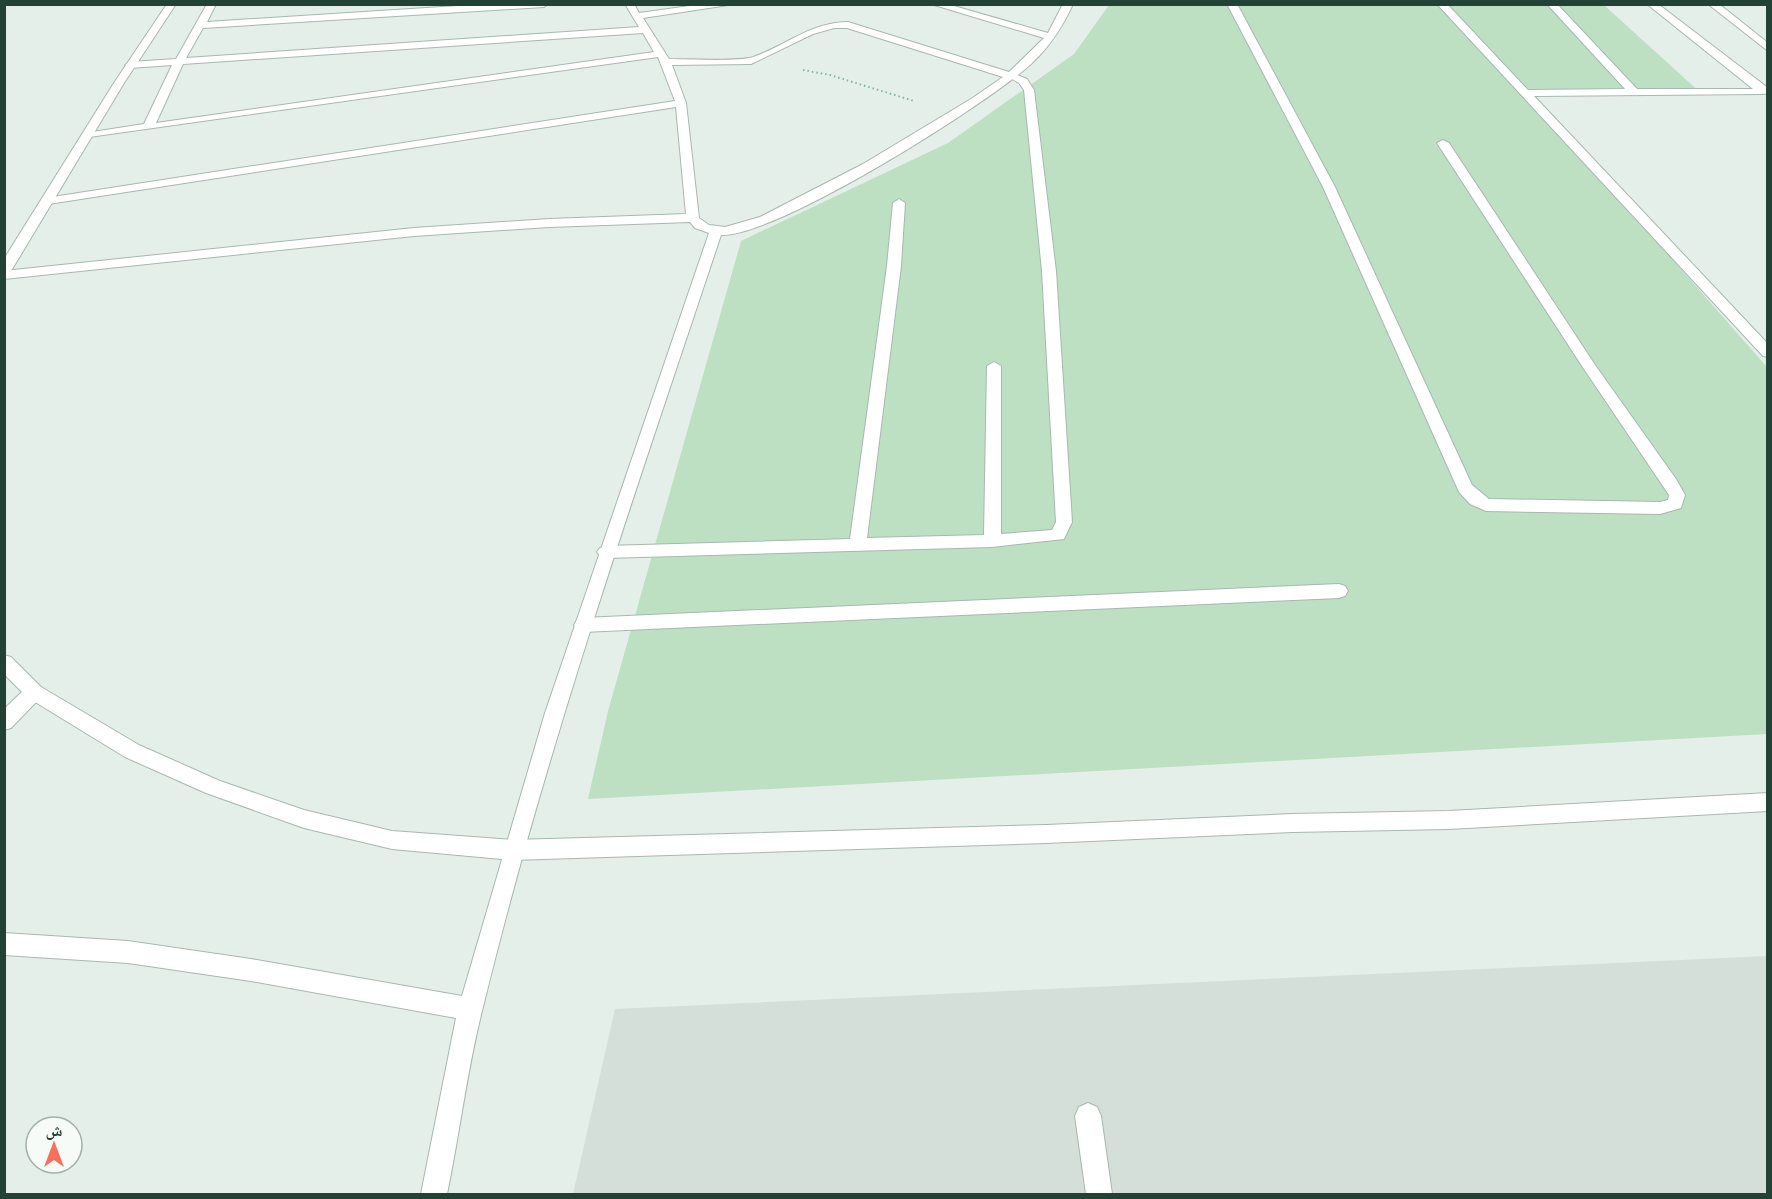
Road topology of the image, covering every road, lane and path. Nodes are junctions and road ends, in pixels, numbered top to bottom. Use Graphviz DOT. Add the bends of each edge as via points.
graph roads {
  1 [pos="172,4"];
  2 [pos="212,4"];
  3 [pos="544,4"];
  4 [pos="629,4"];
  5 [pos="731,4"];
  6 [pos="935,4"];
  7 [pos="1068,4"];
  8 [pos="1232,4"];
  9 [pos="1441,4"];
  10 [pos="1551,4"];
  11 [pos="1651,4"];
  12 [pos="1712,4"];
  13 [pos="636,16"];
  14 [pos="200,25"];
  15 [pos="644,30"];
  16 [pos="1052,37"];
  17 [pos="1767,48"];
  18 [pos="663,58"];
  19 [pos="751,61"];
  20 [pos="179,62"];
  21 [pos="130,65"];
  22 [pos="1012,76"];
  23 [pos="1765,91"];
  24 [pos="1526,93"];
  25 [pos="1635,93"];
  26 [pos="681,103"];
  27 [pos="954,114"];
  28 [pos="148,127"];
  29 [pos="86,136"];
  30 [pos="1443,143"];
  31 [pos="46,202"];
  32 [pos="899,203"];
  33 [pos="693,218"];
  34 [pos="716,231"];
  35 [pos="4,273"];
  36 [pos="1767,353"];
  37 [pos="993,366"];
  38 [pos="992,540"];
  39 [pos="858,544"];
  40 [pos="606,552"];
  41 [pos="1339,591"];
  42 [pos="583,625"];
  43 [pos="4,662"];
  44 [pos="34,692"];
  45 [pos="4,722"];
  46 [pos="1767,802"];
  47 [pos="512,850"];
  48 [pos="4,944"];
  49 [pos="470,1009"];
  50 [pos="1088,1116"];
  51 [pos="434,1194"];
  52 [pos="1099,1194"];
  1 -- 21 [label="street"];
  2 -- 14 [label="street"];
  3 -- 14 [label="street"];
  4 -- 13 [label="street"];
  5 -- 13 [label="street"];
  6 -- 16 [label="street"];
  7 -- 16 [label="street"];
  8 -- 30 [label="street" via="1329,187 1465,488 1486,505 1660,508 1675,504 1677,495 1670,483"];
  9 -- 24 [label="street"];
  10 -- 25 [label="street"];
  11 -- 23 [label="street"];
  12 -- 17 [label="street"];
  13 -- 15 [label="street"];
  14 -- 20 [label="street"];
  15 -- 18 [label="street"];
  15 -- 20 [label="street"];
  16 -- 22 [label="street"];
  18 -- 19 [label="street"];
  18 -- 26 [label="street"];
  18 -- 28 [label="street"];
  19 -- 22 [label="street" via="824,26 837,24"];
  19 -- 27 [label="path" via="830,75"];
  20 -- 21 [label="street"];
  20 -- 28 [label="street"];
  21 -- 29 [label="street"];
  22 -- 27 [label="street"];
  22 -- 38 [label="street" via="1023,81 1029,90 1049,271 1064,522 1059,535 1052,537"];
  23 -- 25 [label="street"];
  24 -- 25 [label="street"];
  24 -- 36 [label="street"];
  26 -- 31 [label="street"];
  26 -- 33 [label="street"];
  27 -- 34 [label="street" via="881,160 759,223"];
  28 -- 29 [label="street"];
  29 -- 31 [label="street"];
  31 -- 35 [label="street"];
  32 -- 39 [label="street"];
  33 -- 34 [label="street" via="697,224"];
  33 -- 35 [label="street" via="414,232"];
  34 -- 40 [label="street"];
  37 -- 38 [label="street"];
  38 -- 39 [label="street"];
  39 -- 40 [label="street"];
  40 -- 42 [label="street"];
  41 -- 42 [label="street"];
  42 -- 47 [label="street"];
  43 -- 44 [label="street"];
  44 -- 45 [label="street"];
  44 -- 47 [label="street" via="132,751 213,787 304,819 392,840"];
  46 -- 47 [label="street" via="1449,820"];
  47 -- 49 [label="street"];
  48 -- 49 [label="street" via="128,952 251,969"];
  49 -- 51 [label="street"];
  50 -- 52 [label="street"];
}
